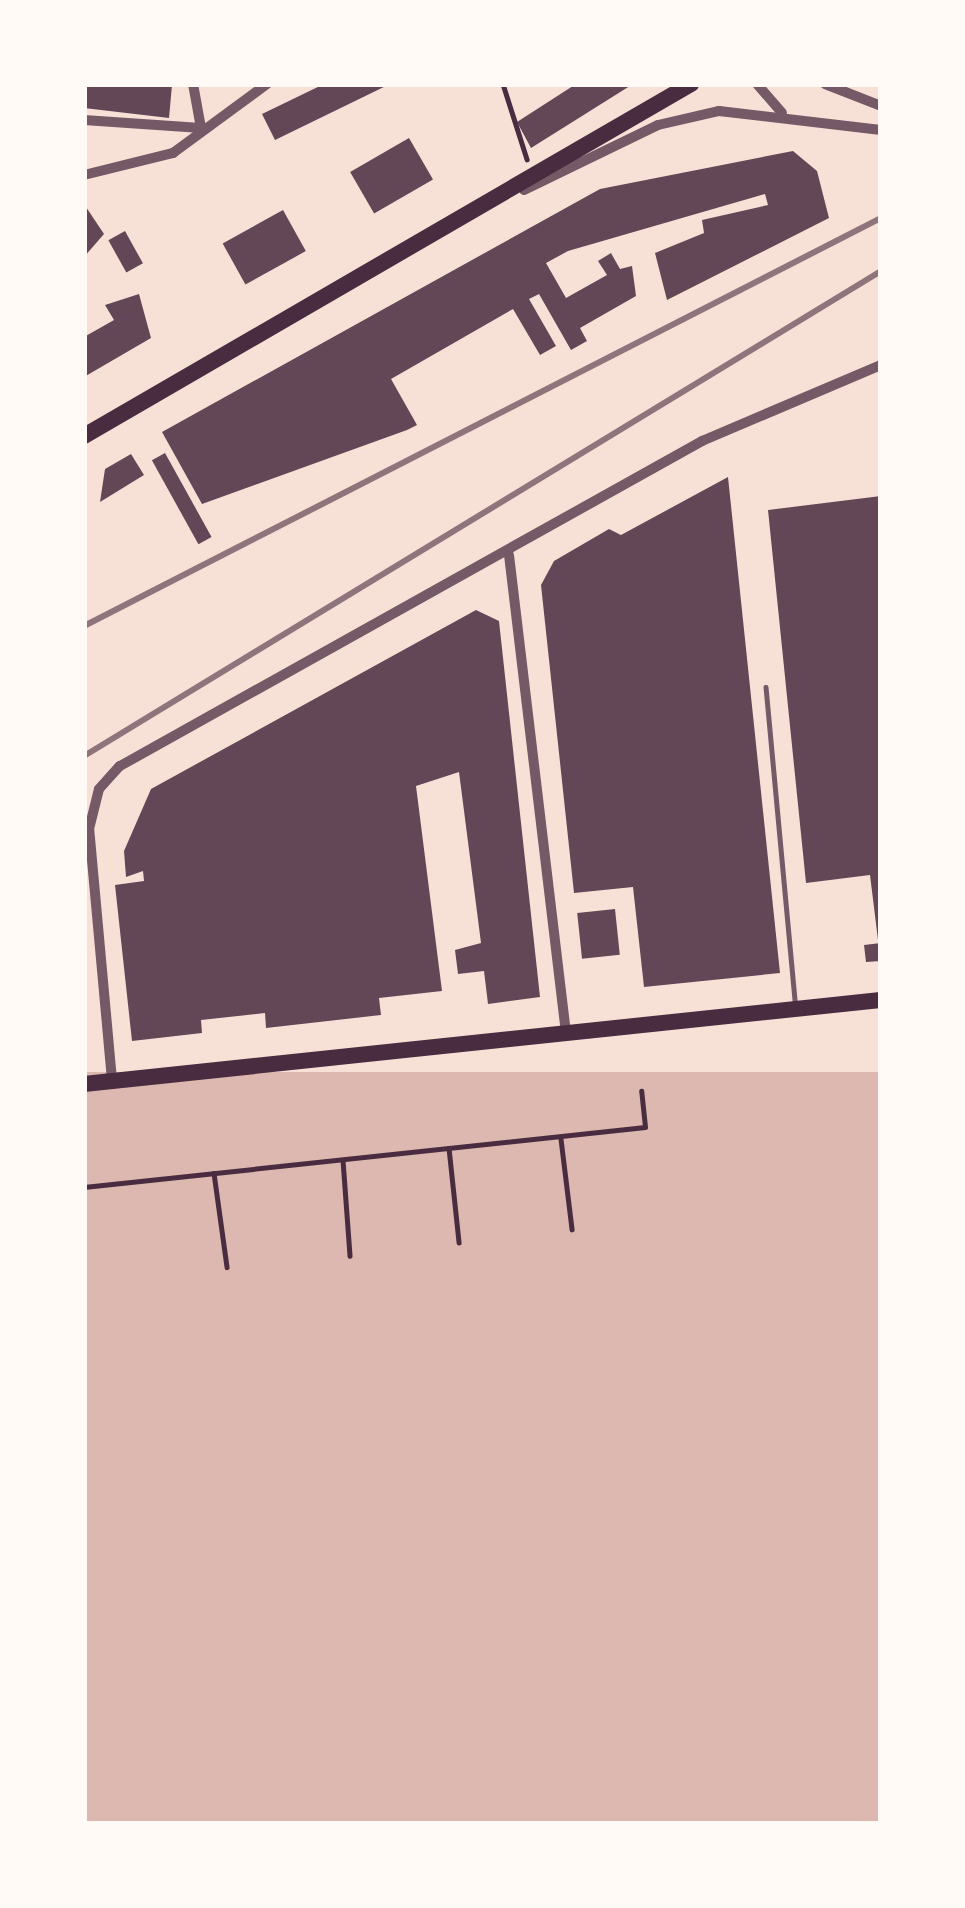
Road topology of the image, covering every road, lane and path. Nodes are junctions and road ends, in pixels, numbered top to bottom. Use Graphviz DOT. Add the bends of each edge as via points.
graph roads {
  1 [pos="193,84"];
  2 [pos="267,84"];
  3 [pos="503,84"];
  4 [pos="692,84"];
  5 [pos="758,84"];
  6 [pos="826,84"];
  7 [pos="881,106"];
  8 [pos="782,113"];
  9 [pos="84,120"];
  10 [pos="201,128"];
  11 [pos="881,130"];
  12 [pos="84,176"];
  13 [pos="533,176"];
  14 [pos="450,225"];
  15 [pos="881,365"];
  16 [pos="91,432"];
  17 [pos="84,448"];
  18 [pos="509,554"];
  19 [pos="766,687"];
  20 [pos="881,1000"];
  21 [pos="796,1008"];
  22 [pos="566,1031"];
  23 [pos="112,1080"];
  24 [pos="84,1084"];
  25 [pos="641,1091"];
  26 [pos="561,1136"];
  27 [pos="449,1148"];
  28 [pos="343,1160"];
  29 [pos="214,1173"];
  30 [pos="84,1187"];
  31 [pos="572,1228"];
  32 [pos="459,1242"];
  33 [pos="350,1256"];
  34 [pos="226,1267"];
  1 -- 10 [label="street"];
  2 -- 10 [label="street"];
  3 -- 13 [label="path"];
  4 -- 13 [label="main road"];
  5 -- 8 [label="street"];
  6 -- 7 [label="street"];
  8 -- 11 [label="street"];
  8 -- 14 [label="street" via="658,125"];
  9 -- 10 [label="street"];
  10 -- 12 [label="street" via="173,153"];
  13 -- 14 [label="main road"];
  14 -- 16 [label="main road"];
  15 -- 18 [label="street" via="702,441"];
  16 -- 17 [label="main road"];
  18 -- 22 [label="street"];
  18 -- 23 [label="street" via="120,766 99,789 89,829"];
  19 -- 21 [label="lane"];
  20 -- 21 [label="main road"];
  21 -- 22 [label="main road"];
  22 -- 23 [label="main road"];
  23 -- 24 [label="main road"];
  25 -- 26 [label="path" via="645,1127"];
  26 -- 27 [label="path"];
  26 -- 31 [label="path"];
  27 -- 28 [label="path"];
  27 -- 32 [label="path"];
  28 -- 29 [label="path"];
  28 -- 33 [label="path"];
  29 -- 30 [label="path"];
  29 -- 34 [label="path"];
}
